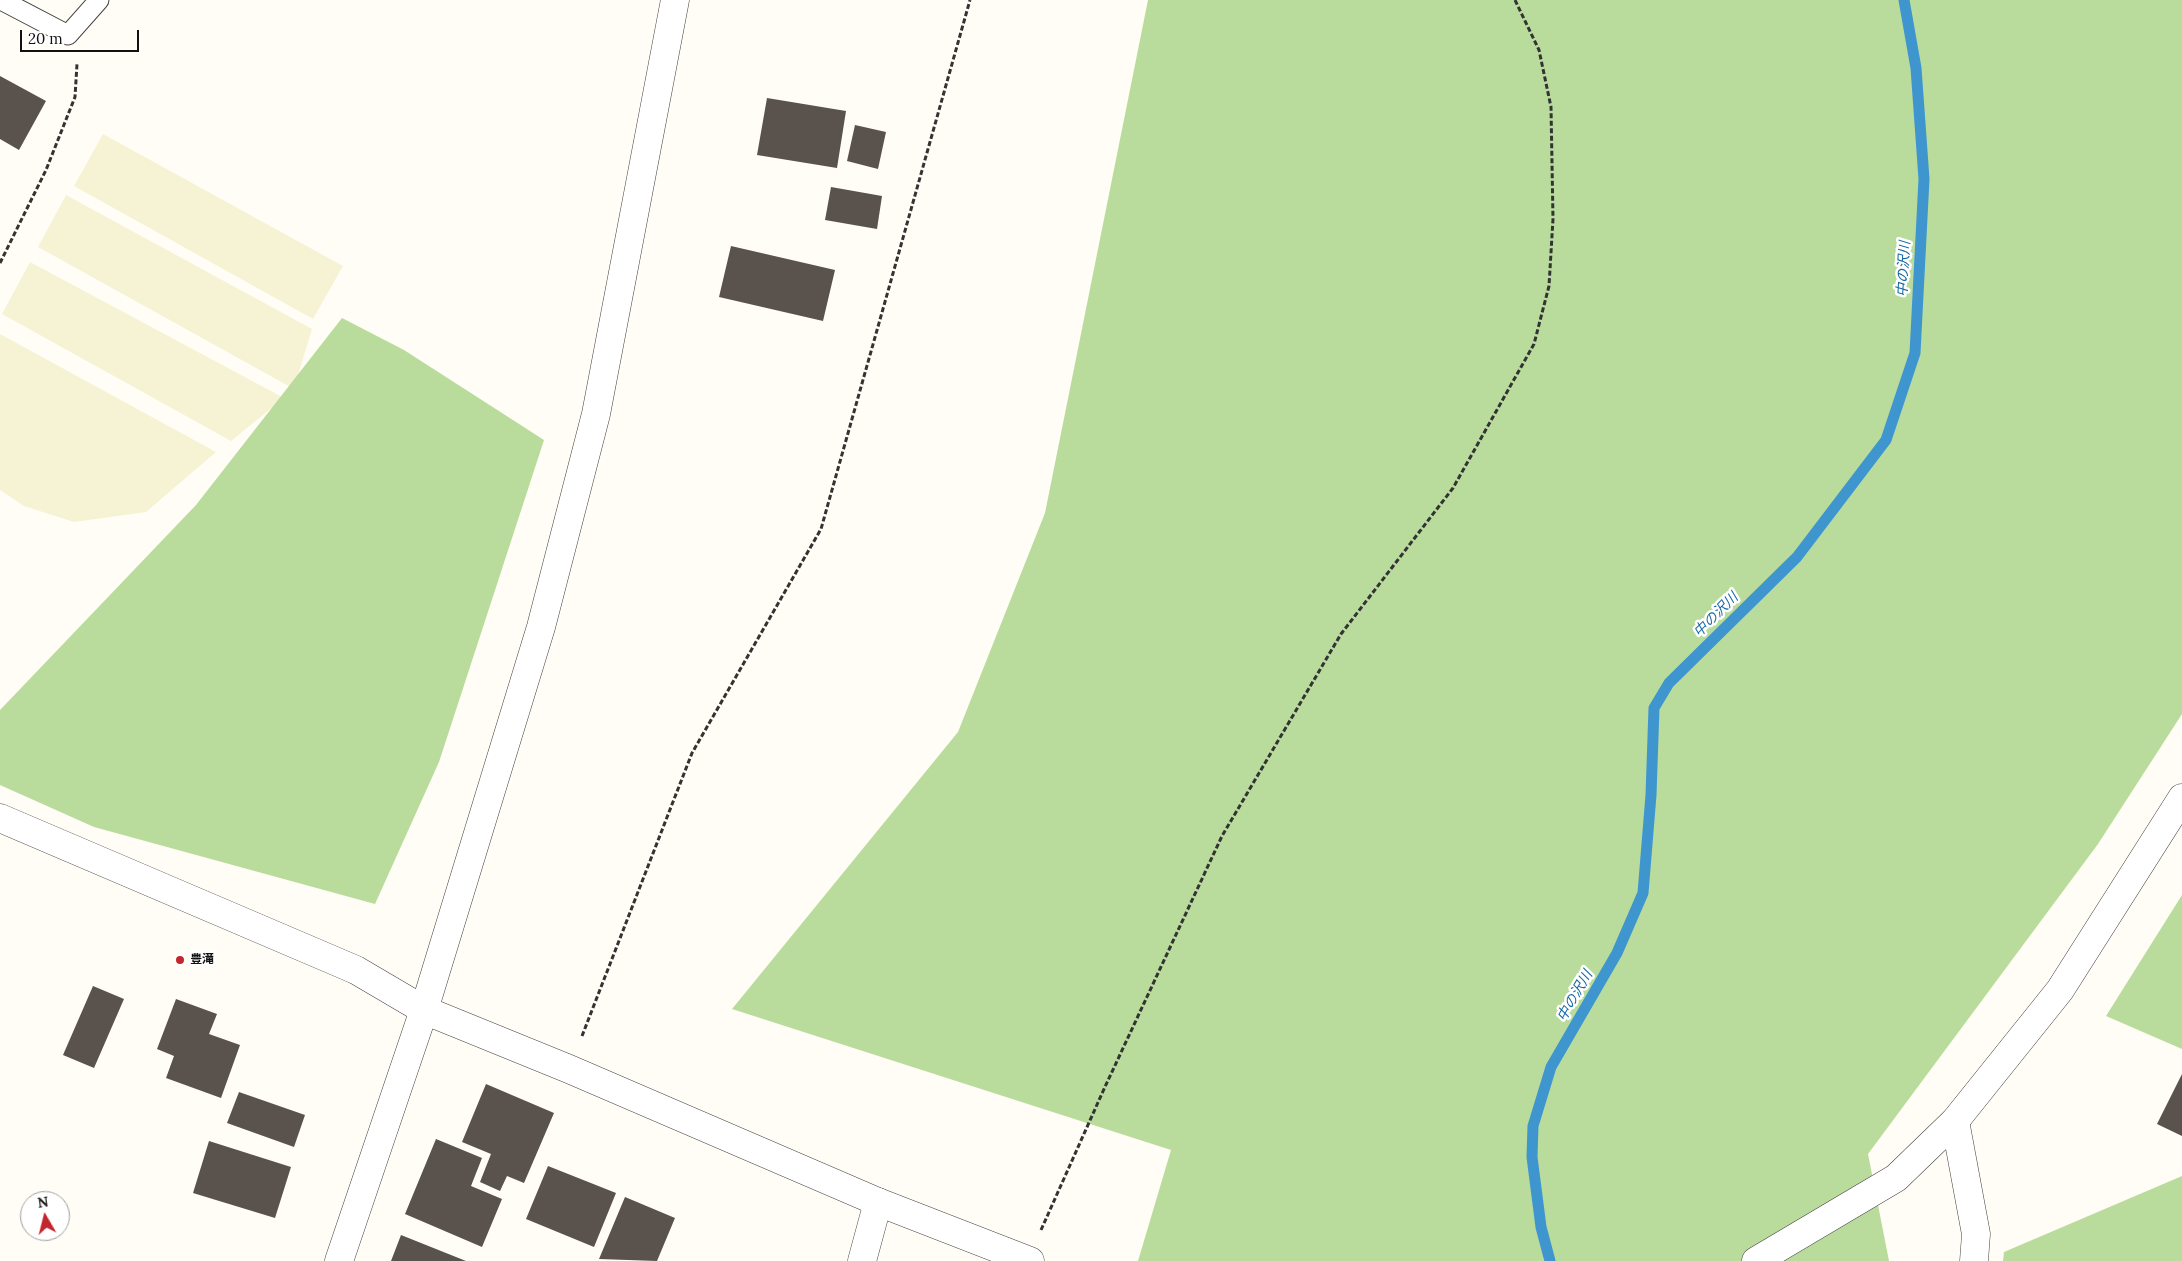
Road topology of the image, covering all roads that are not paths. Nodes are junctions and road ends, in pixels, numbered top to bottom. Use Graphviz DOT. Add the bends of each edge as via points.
graph roads {
  1 [pos="0,0"];
  2 [pos="99,0"];
  3 [pos="675,0"];
  4 [pos="2182,798"];
  5 [pos="0,818"];
  6 [pos="424,1010"];
  7 [pos="1955,1121"];
  8 [pos="878,1202"];
  9 [pos="339,1261"];
  10 [pos="862,1261"];
  11 [pos="1029,1261"];
  12 [pos="1756,1261"];
  13 [pos="1974,1261"];
  1 -- 2 [label="lane" via="68,35"];
  3 -- 6 [label="street" via="596,414 541,627"];
  4 -- 7 [label="street" via="2060,990"];
  5 -- 6 [label="street" via="356,970"];
  6 -- 8 [label="street"];
  6 -- 9 [label="street"];
  7 -- 12 [label="street" via="1896,1178"];
  7 -- 13 [label="street" via="1976,1234"];
  8 -- 10 [label="street"];
  8 -- 11 [label="street"];
}
